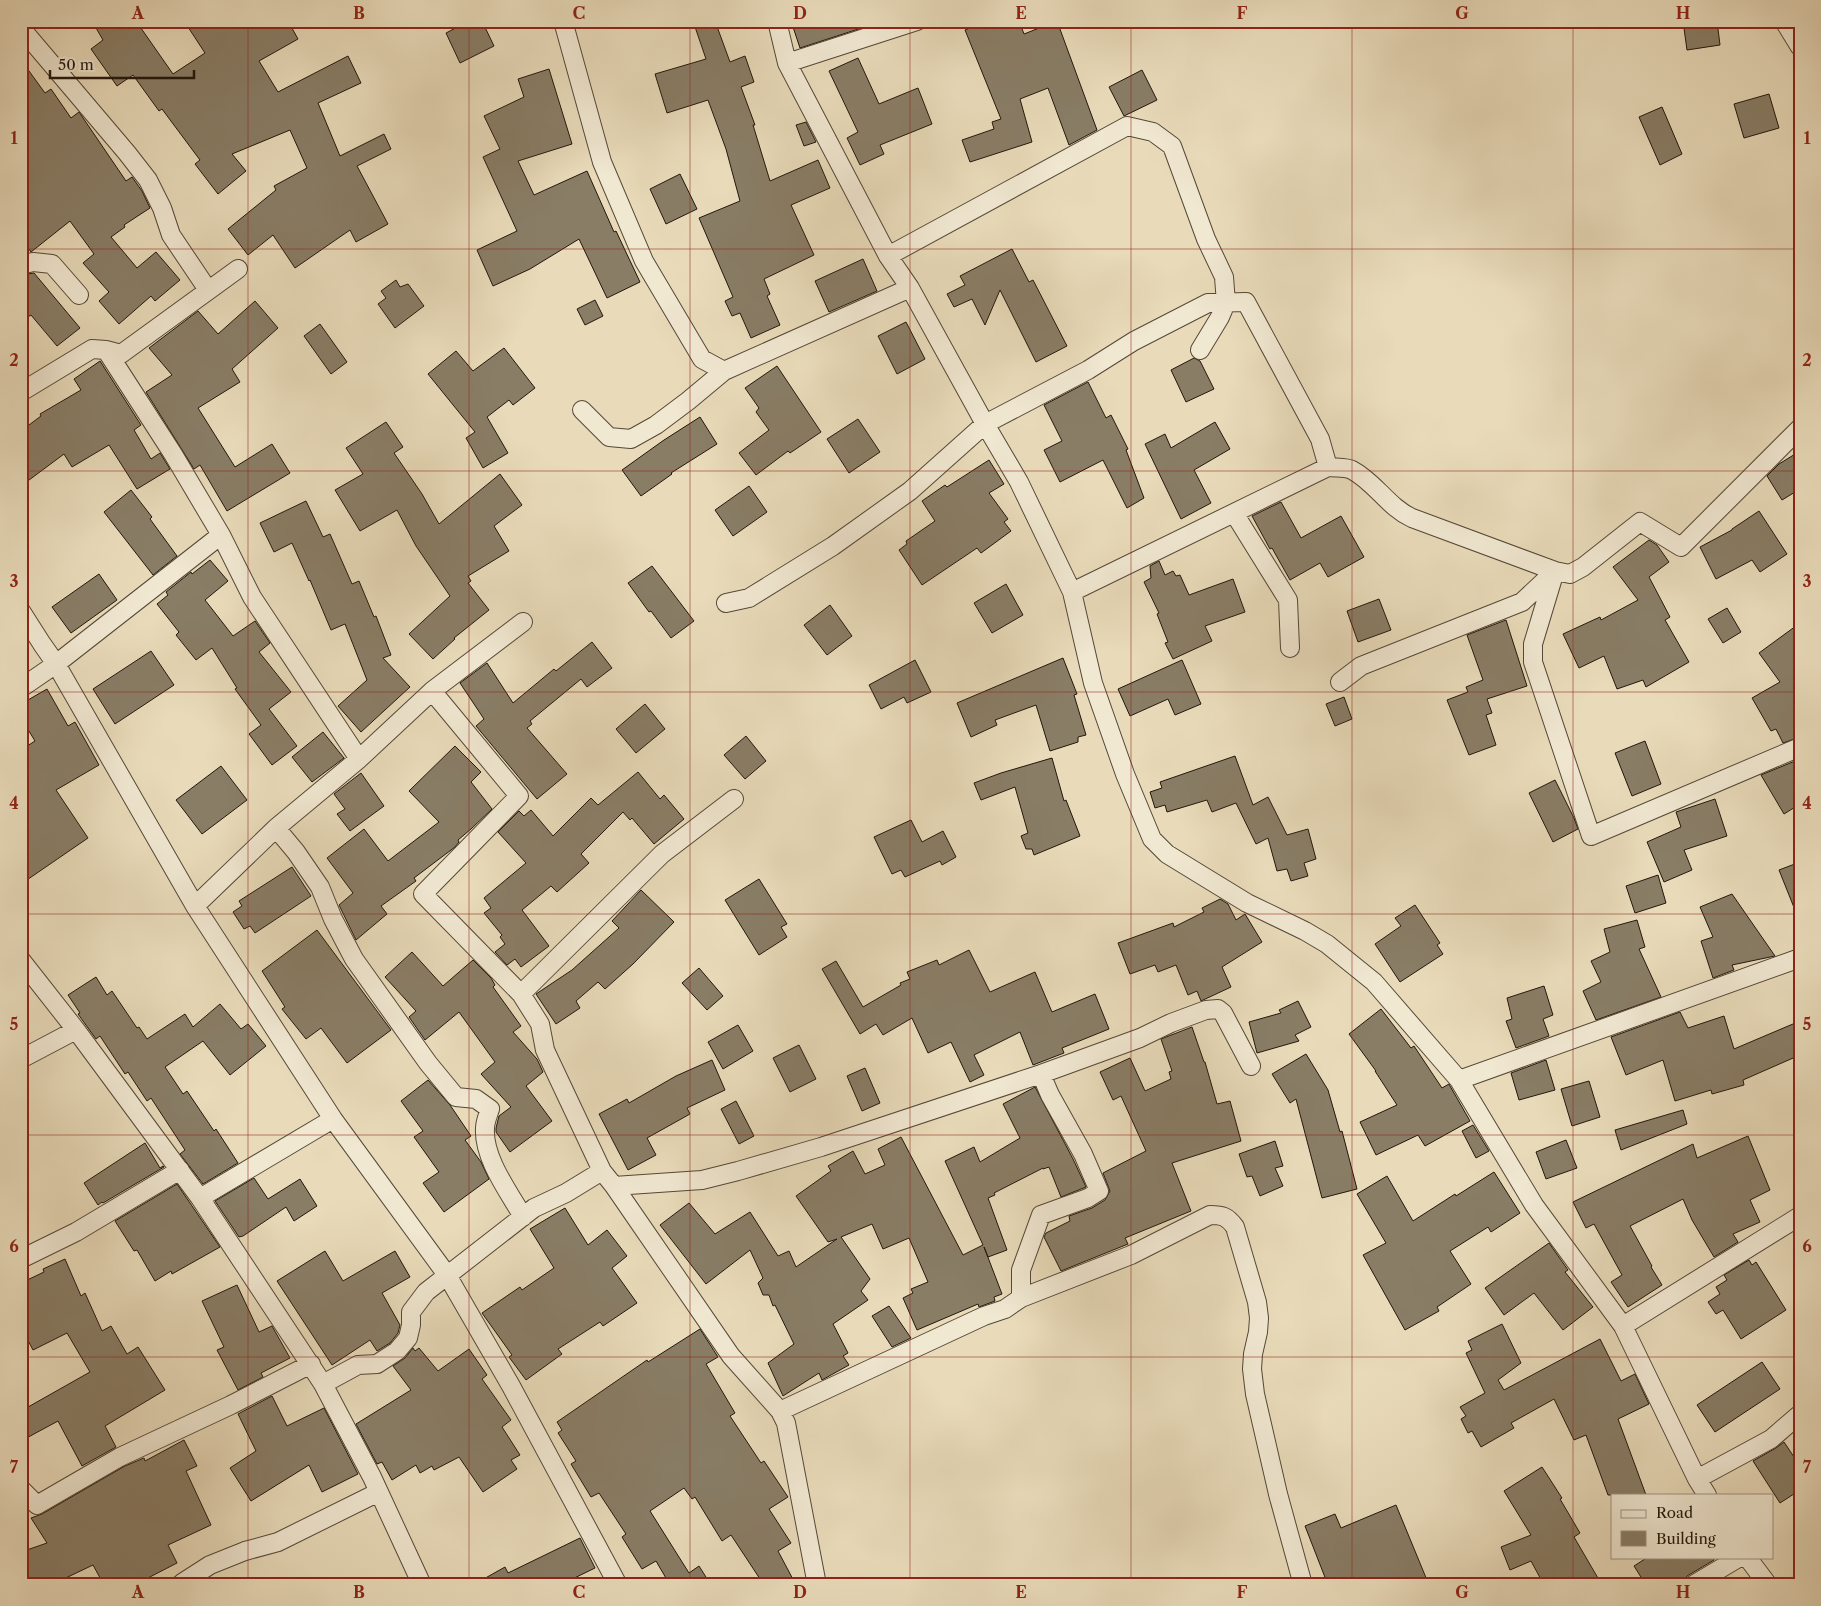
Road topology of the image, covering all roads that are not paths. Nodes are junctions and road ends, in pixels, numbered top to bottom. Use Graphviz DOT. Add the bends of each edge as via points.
graph roads {
  1 [pos="563,21"];
  2 [pos="777,21"];
  3 [pos="917,21"];
  4 [pos="1784,21"];
  5 [pos="21,28"];
  6 [pos="1800,47"];
  7 [pos="787,63"];
  8 [pos="888,256"];
  9 [pos="21,265"];
  10 [pos="238,269"];
  11 [pos="910,288"];
  12 [pos="208,290"];
  13 [pos="79,295"];
  14 [pos="1226,303"];
  15 [pos="106,350"];
  16 [pos="1200,350"];
  17 [pos="724,371"];
  18 [pos="21,392"];
  19 [pos="582,410"];
  20 [pos="985,424"];
  21 [pos="1800,428"];
  22 [pos="1328,467"];
  23 [pos="1234,514"];
  24 [pos="221,535"];
  25 [pos="1555,571"];
  26 [pos="1072,592"];
  27 [pos="726,603"];
  28 [pos="21,610"];
  29 [pos="523,622"];
  30 [pos="1290,648"];
  31 [pos="56,664"];
  32 [pos="1340,682"];
  33 [pos="21,688"];
  34 [pos="432,691"];
  35 [pos="1800,747"];
  36 [pos="360,759"];
  37 [pos="734,799"];
  38 [pos="276,828"];
  39 [pos="195,906"];
  40 [pos="1800,958"];
  41 [pos="21,960"];
  42 [pos="521,994"];
  43 [pos="76,1030"];
  44 [pos="21,1059"];
  45 [pos="1251,1066"];
  46 [pos="1041,1074"];
  47 [pos="1459,1080"];
  48 [pos="333,1119"];
  49 [pos="180,1170"];
  50 [pos="602,1171"];
  51 [pos="614,1186"];
  52 [pos="200,1198"];
  53 [pos="1800,1216"];
  54 [pos="523,1217"];
  55 [pos="21,1259"];
  56 [pos="447,1275"];
  57 [pos="1020,1298"];
  58 [pos="1624,1326"];
  59 [pos="311,1364"];
  60 [pos="323,1384"];
  61 [pos="780,1411"];
  62 [pos="1800,1414"];
  63 [pos="1697,1478"];
  64 [pos="21,1489"];
  65 [pos="379,1492"];
  66 [pos="1706,1494"];
  67 [pos="1738,1558"];
  68 [pos="1748,1558"];
  69 [pos="182,1584"];
  70 [pos="422,1585"];
  71 [pos="618,1585"];
  72 [pos="816,1585"];
  73 [pos="1303,1585"];
  74 [pos="1693,1585"];
  75 [pos="1768,1585"];
  1 -- 17 [label="street" via="602,162 644,262 702,359"];
  2 -- 7 [label="street"];
  3 -- 7 [label="street"];
  4 -- 6 [label="street"];
  5 -- 12 [label="street" via="148,180 171,235"];
  7 -- 8 [label="street"];
  8 -- 11 [label="street"];
  8 -- 14 [label="street" via="1128,126 1153,132 1172,146 1206,239 1224,277"];
  9 -- 13 [label="street" via="33,262 52,264"];
  10 -- 12 [label="street"];
  11 -- 17 [label="street"];
  11 -- 20 [label="street"];
  12 -- 15 [label="street" via="121,354"];
  14 -- 16 [label="street"];
  14 -- 20 [label="street" via="1208,303"];
  14 -- 22 [label="street" via="1246,302 1320,439"];
  15 -- 18 [label="street" via="92,349"];
  15 -- 24 [label="street"];
  17 -- 19 [label="street" via="656,426 631,439 608,437"];
  20 -- 26 [label="street" via="1020,482"];
  20 -- 27 [label="street" via="910,491 833,546 749,598"];
  21 -- 25 [label="street" via="1681,547 1640,522 1584,566 1570,574"];
  22 -- 23 [label="street"];
  22 -- 25 [label="street" via="1351,469 1400,512 1412,518"];
  23 -- 26 [label="street"];
  23 -- 30 [label="street" via="1288,600"];
  24 -- 31 [label="street"];
  24 -- 36 [label="street" via="252,598"];
  25 -- 32 [label="street" via="1522,602 1361,666"];
  25 -- 35 [label="street" via="1532,644 1533,662 1591,836"];
  26 -- 47 [label="street" via="1093,683 1152,839 1167,854 1247,903 1327,944 1374,982"];
  28 -- 31 [label="street"];
  29 -- 34 [label="street"];
  31 -- 33 [label="street"];
  31 -- 39 [label="street"];
  34 -- 36 [label="street"];
  34 -- 42 [label="street" via="519,796 423,894"];
  36 -- 38 [label="street"];
  37 -- 42 [label="street" via="662,854"];
  38 -- 39 [label="street"];
  38 -- 54 [label="street" via="320,887 354,959 428,1063 456,1096 476,1099 490,1109 485,1127 488,1152"];
  39 -- 48 [label="street"];
  40 -- 47 [label="street"];
  41 -- 43 [label="street"];
  42 -- 50 [label="street" via="540,1024 545,1050"];
  43 -- 44 [label="street"];
  43 -- 49 [label="street"];
  45 -- 46 [label="street" via="1230,1024 1218,1009 1170,1023 1140,1038"];
  46 -- 51 [label="street" via="738,1171 702,1180"];
  46 -- 57 [label="street" via="1099,1191 1042,1215 1021,1270"];
  47 -- 58 [label="street" via="1534,1205"];
  48 -- 52 [label="street"];
  48 -- 56 [label="street"];
  49 -- 52 [label="street"];
  49 -- 55 [label="street" via="76,1232"];
  50 -- 51 [label="street"];
  50 -- 54 [label="street"];
  51 -- 61 [label="street" via="731,1356"];
  52 -- 59 [label="street"];
  53 -- 58 [label="street"];
  54 -- 56 [label="street"];
  56 -- 60 [label="street" via="426,1292 411,1312 408,1338 397,1351 377,1364 358,1365"];
  56 -- 71 [label="street"];
  57 -- 61 [label="street" via="1005,1309"];
  57 -- 73 [label="street" via="1131,1255 1210,1215 1223,1215 1230,1220 1235,1227 1257,1302 1258,1332 1252,1369 1255,1394"];
  58 -- 63 [label="street"];
  59 -- 60 [label="street"];
  59 -- 64 [label="street" via="120,1457 37,1505"];
  60 -- 65 [label="street"];
  61 -- 72 [label="street" via="786,1424"];
  62 -- 63 [label="street" via="1770,1439"];
  63 -- 66 [label="street"];
  65 -- 69 [label="street" via="278,1542 210,1565"];
  65 -- 70 [label="street"];
  67 -- 74 [label="street"];
  68 -- 75 [label="street"];
}
